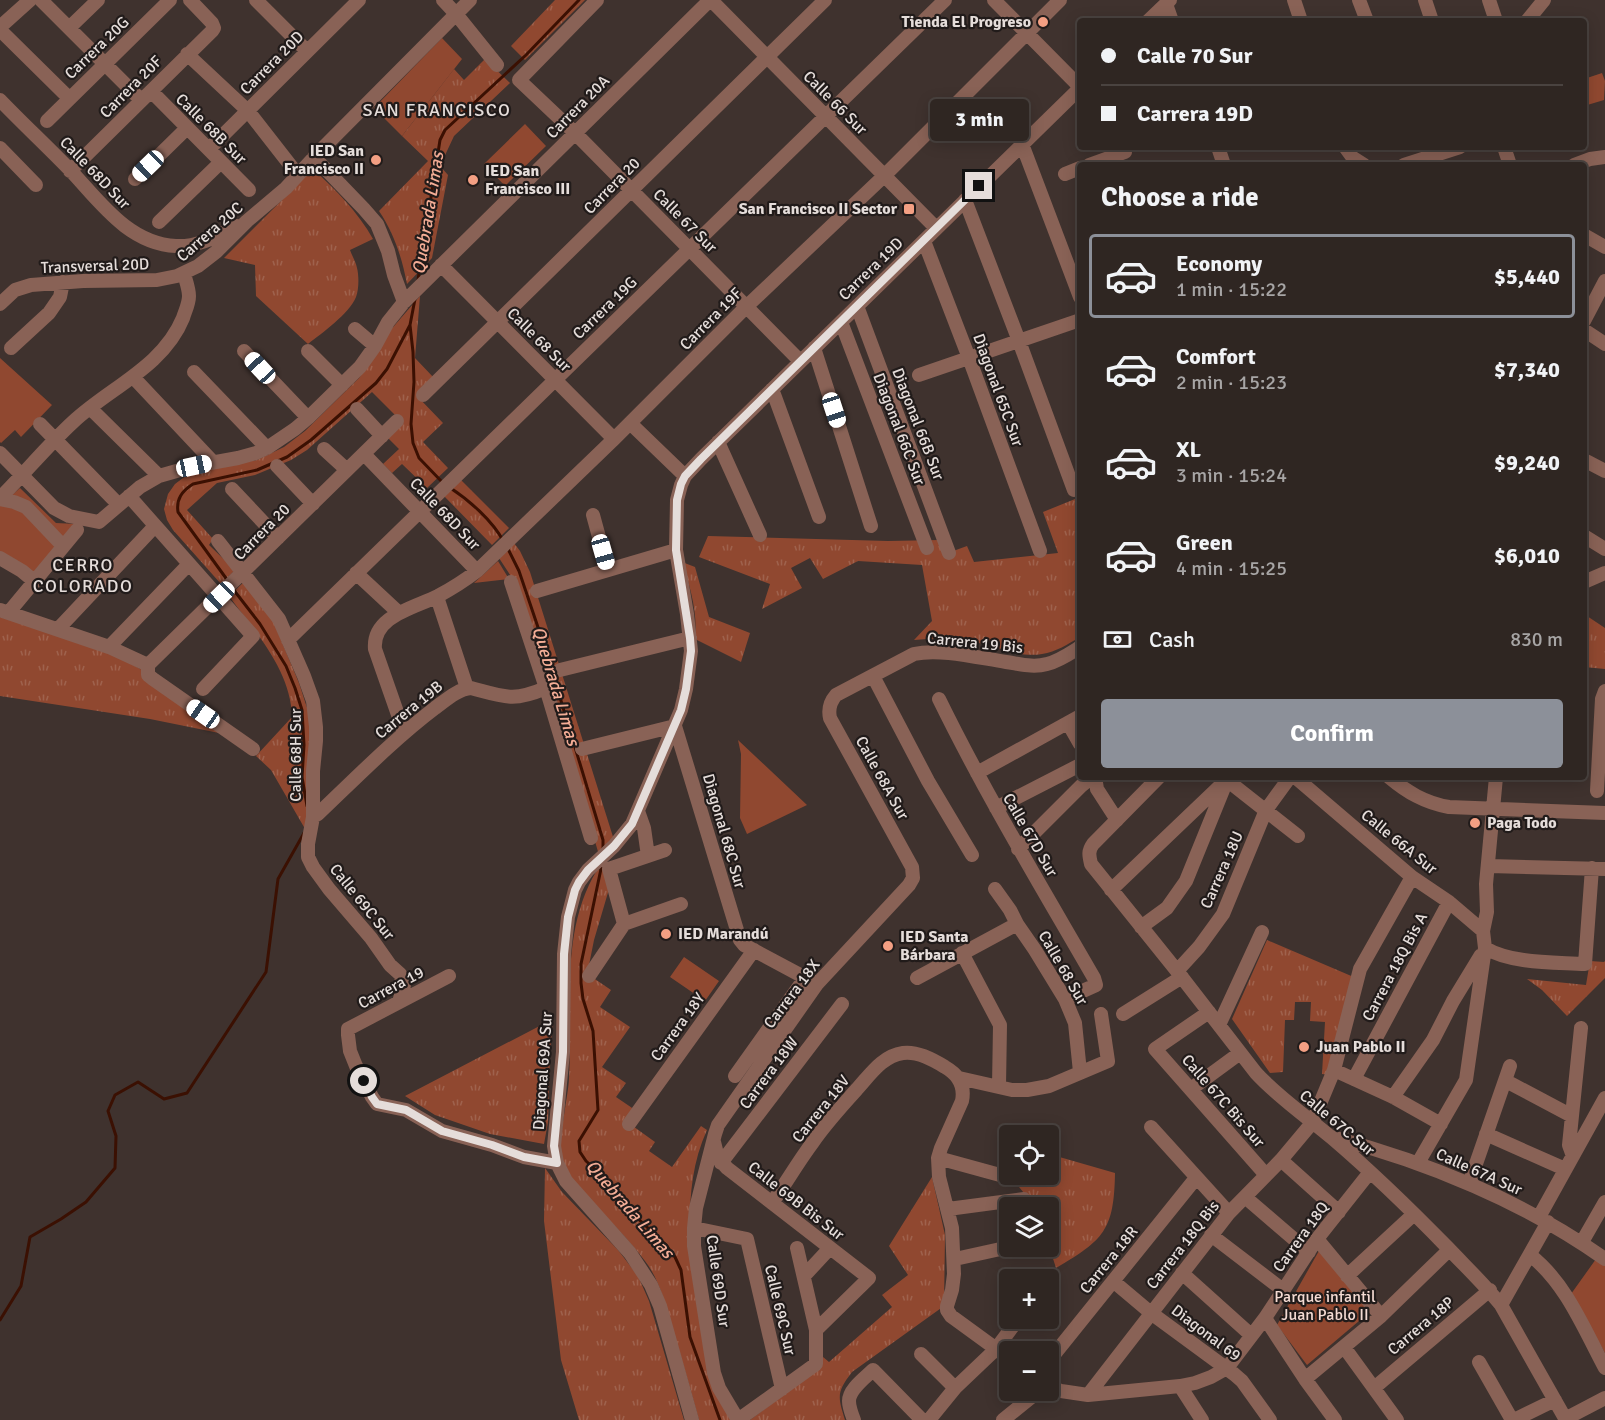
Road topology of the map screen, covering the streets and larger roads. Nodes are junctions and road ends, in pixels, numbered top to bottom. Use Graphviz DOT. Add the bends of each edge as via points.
graph roads {
  1 [pos="30,0"];
  2 [pos="41,0"];
  3 [pos="98,0"];
  4 [pos="170,0"];
  5 [pos="190,0"];
  6 [pos="256,0"];
  7 [pos="359,0"];
  8 [pos="443,0"];
  9 [pos="470,0"];
  10 [pos="597,0"];
  11 [pos="710,0"];
  12 [pos="825,0"];
  13 [pos="945,0"];
  14 [pos="993,0"];
  15 [pos="1060,0"];
  16 [pos="1294,0"];
  17 [pos="1359,0"];
  18 [pos="1425,0"];
  19 [pos="1489,0"];
  20 [pos="1544,0"];
  21 [pos="1168,2"];
  22 [pos="456,14"];
  23 [pos="1151,18"];
  24 [pos="1171,18"];
  25 [pos="1300,18"];
  26 [pos="1366,18"];
  27 [pos="1431,18"];
  28 [pos="1495,18"];
  29 [pos="1529,18"];
  30 [pos="69,28"];
  31 [pos="0,29"];
  32 [pos="1027,34"];
  33 [pos="307,51"];
  34 [pos="187,54"];
  35 [pos="767,57"];
  36 [pos="105,64"];
  37 [pos="497,65"];
  38 [pos="1077,84"];
  39 [pos="1077,90"];
  40 [pos="146,95"];
  41 [pos="69,98"];
  42 [pos="0,100"];
  43 [pos="248,111"];
  44 [pos="826,117"];
  45 [pos="47,121"];
  46 [pos="187,128"];
  47 [pos="575,133"];
  48 [pos="1022,144"];
  49 [pos="0,148"];
  50 [pos="209,149"];
  51 [pos="1347,150"];
  52 [pos="1451,150"];
  53 [pos="1126,155"];
  54 [pos="314,157"];
  55 [pos="1605,157"];
  56 [pos="221,162"];
  57 [pos="1100,162"];
  58 [pos="1359,162"];
  59 [pos="1413,162"];
  60 [pos="1584,162"];
  61 [pos="1077,169"];
  62 [pos="70,171"];
  63 [pos="1065,174"];
  64 [pos="298,176"];
  65 [pos="884,176"];
  66 [pos="135,179"];
  67 [pos="36,185"];
  68 [pos="249,190"];
  69 [pos="631,190"];
  70 [pos="965,200"];
  71 [pos="247,221"];
  72 [pos="159,222"];
  73 [pos="936,228"];
  74 [pos="1587,237"];
  75 [pos="924,241"];
  76 [pos="1605,248"];
  77 [pos="689,249"];
  78 [pos="441,265"];
  79 [pos="184,274"];
  80 [pos="1605,281"];
  81 [pos="63,282"];
  82 [pos="1077,289"];
  83 [pos="3,294"];
  84 [pos="408,299"];
  85 [pos="857,306"];
  86 [pos="746,307"];
  87 [pos="1587,316"];
  88 [pos="1077,321"];
  89 [pos="497,322"];
  90 [pos="841,322"];
  91 [pos="1587,322"];
  92 [pos="355,329"];
  93 [pos="1019,341"];
  94 [pos="1605,344"];
  95 [pos="375,346"];
  96 [pos="11,348"];
  97 [pos="814,348"];
  98 [pos="244,351"];
  99 [pos="308,351"];
  100 [pos="969,358"];
  101 [pos="800,361"];
  102 [pos="194,372"];
  103 [pos="919,375"];
  104 [pos="133,377"];
  105 [pos="555,380"];
  106 [pos="342,385"];
  107 [pos="772,389"];
  108 [pos="423,395"];
  109 [pos="90,408"];
  110 [pos="357,409"];
  111 [pos="308,418"];
  112 [pos="397,421"];
  113 [pos="630,423"];
  114 [pos="40,424"];
  115 [pos="382,435"];
  116 [pos="55,439"];
  117 [pos="614,439"];
  118 [pos="718,442"];
  119 [pos="267,448"];
  120 [pos="324,449"];
  121 [pos="0,453"];
  122 [pos="364,454"];
  123 [pos="213,462"];
  124 [pos="1587,462"];
  125 [pos="277,466"];
  126 [pos="347,470"];
  127 [pos="1605,471"];
  128 [pos="22,476"];
  129 [pos="159,476"];
  130 [pos="685,476"];
  131 [pos="232,489"];
  132 [pos="1074,490"];
  133 [pos="0,499"];
  134 [pos="124,501"];
  135 [pos="313,504"];
  136 [pos="420,512"];
  137 [pos="593,515"];
  138 [pos="819,517"];
  139 [pos="155,526"];
  140 [pos="871,526"];
  141 [pos="76,530"];
  142 [pos="760,535"];
  143 [pos="278,538"];
  144 [pos="1587,538"];
  145 [pos="218,541"];
  146 [pos="63,546"];
  147 [pos="927,548"];
  148 [pos="1605,549"];
  149 [pos="676,550"];
  150 [pos="1040,551"];
  151 [pos="949,553"];
  152 [pos="0,558"];
  153 [pos="189,564"];
  154 [pos="608,570"];
  155 [pos="477,571"];
  156 [pos="356,573"];
  157 [pos="1605,573"];
  158 [pos="240,576"];
  159 [pos="1587,581"];
  160 [pos="34,582"];
  161 [pos="511,582"];
  162 [pos="537,591"];
  163 [pos="222,594"];
  164 [pos="437,597"];
  165 [pos="5,611"];
  166 [pos="399,613"];
  167 [pos="58,629"];
  168 [pos="690,638"];
  169 [pos="288,640"];
  170 [pos="109,647"];
  171 [pos="1077,649"];
  172 [pos="148,665"];
  173 [pos="560,669"];
  174 [pos="873,676"];
  175 [pos="467,688"];
  176 [pos="546,688"];
  177 [pos="203,689"];
  178 [pos="1605,691"];
  179 [pos="836,695"];
  180 [pos="939,699"];
  181 [pos="1074,719"];
  182 [pos="675,726"];
  183 [pos="404,732"];
  184 [pos="253,749"];
  185 [pos="582,749"];
  186 [pos="1587,757"];
  187 [pos="1602,758"];
  188 [pos="1077,767"];
  189 [pos="977,773"];
  190 [pos="1090,780"];
  191 [pos="1094,780"];
  192 [pos="1156,780"];
  193 [pos="1224,780"];
  194 [pos="1225,780"];
  195 [pos="1228,780"];
  196 [pos="1288,780"];
  197 [pos="1299,780"];
  198 [pos="1496,780"];
  199 [pos="1394,782"];
  200 [pos="1597,791"];
  201 [pos="996,808"];
  202 [pos="1494,809"];
  203 [pos="1266,810"];
  204 [pos="638,811"];
  205 [pos="1605,813"];
  206 [pos="313,817"];
  207 [pos="1116,820"];
  208 [pos="1298,836"];
  209 [pos="591,838"];
  210 [pos="1018,849"];
  211 [pos="665,850"];
  212 [pos="972,855"];
  213 [pos="648,856"];
  214 [pos="1489,866"];
  215 [pos="1599,868"];
  216 [pos="1412,877"];
  217 [pos="914,878"];
  218 [pos="995,889"];
  219 [pos="1111,890"];
  220 [pos="1449,902"];
  221 [pos="681,904"];
  222 [pos="624,924"];
  223 [pos="1017,924"];
  224 [pos="1141,927"];
  225 [pos="1483,931"];
  226 [pos="1262,932"];
  227 [pos="749,948"];
  228 [pos="1485,948"];
  229 [pos="962,953"];
  230 [pos="1180,974"];
  231 [pos="589,975"];
  232 [pos="449,976"];
  233 [pos="805,978"];
  234 [pos="917,978"];
  235 [pos="818,984"];
  236 [pos="1065,999"];
  237 [pos="399,1002"];
  238 [pos="842,1004"];
  239 [pos="1209,1012"];
  240 [pos="1101,1014"];
  241 [pos="1124,1014"];
  242 [pos="1219,1025"];
  243 [pos="1581,1028"];
  244 [pos="1240,1053"];
  245 [pos="1510,1066"];
  246 [pos="1334,1070"];
  247 [pos="1080,1072"];
  248 [pos="735,1076"];
  249 [pos="959,1078"];
  250 [pos="1354,1079"];
  251 [pos="1506,1081"];
  252 [pos="999,1086"];
  253 [pos="1191,1089"];
  254 [pos="1393,1097"];
  255 [pos="1605,1098"];
  256 [pos="1572,1116"];
  257 [pos="1312,1123"];
  258 [pos="629,1124"];
  259 [pos="1441,1124"];
  260 [pos="1151,1126"];
  261 [pos="1486,1134"];
  262 [pos="1330,1137"];
  263 [pos="714,1142"];
  264 [pos="1574,1156"];
  265 [pos="938,1158"];
  266 [pos="1281,1160"];
  267 [pos="722,1162"];
  268 [pos="557,1163"];
  269 [pos="1418,1163"];
  270 [pos="1565,1170"];
  271 [pos="1370,1172"];
  272 [pos="999,1175"];
  273 [pos="1266,1175"];
  274 [pos="1196,1178"];
  275 [pos="1469,1184"];
  276 [pos="1245,1197"];
  277 [pos="999,1202"];
  278 [pos="1605,1202"];
  279 [pos="772,1203"];
  280 [pos="948,1209"];
  281 [pos="1339,1212"];
  282 [pos="1229,1213"];
  283 [pos="1414,1214"];
  284 [pos="1544,1219"];
  285 [pos="694,1228"];
  286 [pos="1211,1235"];
  287 [pos="1317,1239"];
  288 [pos="1582,1242"];
  289 [pos="797,1248"];
  290 [pos="830,1248"];
  291 [pos="999,1249"];
  292 [pos="1449,1250"];
  293 [pos="1309,1252"];
  294 [pos="1530,1255"];
  295 [pos="955,1259"];
  296 [pos="1605,1259"];
  297 [pos="1182,1273"];
  298 [pos="804,1276"];
  299 [pos="1347,1276"];
  300 [pos="1113,1281"];
  301 [pos="1284,1290"];
  302 [pos="1490,1290"];
  303 [pos="1501,1305"];
  304 [pos="1151,1313"];
  305 [pos="1380,1316"];
  306 [pos="1265,1318"];
  307 [pos="1011,1329"];
  308 [pos="816,1330"];
  309 [pos="1251,1335"];
  310 [pos="1344,1347"];
  311 [pos="1059,1348"];
  312 [pos="996,1349"];
  313 [pos="999,1351"];
  314 [pos="921,1354"];
  315 [pos="1479,1362"];
  316 [pos="1227,1368"];
  317 [pos="1605,1368"];
  318 [pos="1305,1379"];
  319 [pos="1180,1386"];
  320 [pos="955,1388"];
  321 [pos="1374,1388"];
  322 [pos="782,1389"];
  323 [pos="1059,1390"];
  324 [pos="1088,1395"];
  325 [pos="1605,1398"];
  326 [pos="1555,1400"];
  327 [pos="1026,1401"];
  328 [pos="692,1420"];
  329 [pos="738,1420"];
  330 [pos="854,1420"];
  331 [pos="922,1420"];
  332 [pos="929,1420"];
  333 [pos="1003,1420"];
  334 [pos="1202,1420"];
  335 [pos="1270,1420"];
  336 [pos="1335,1420"];
  337 [pos="1397,1420"];
  338 [pos="1513,1420"];
  339 [pos="1565,1420"];
  1 -- 31 [label="street"];
  2 -- 30 [label="street, Calle 68B Sur"];
  3 -- 30 [label="street"];
  4 -- 36 [label="street, Carrera 20G"];
  5 -- 34 [label="street, Carrera 20F" via="213,26"];
  6 -- 33 [label="street"];
  7 -- 33 [label="street, Carrera 20D"];
  8 -- 22 [label="street"];
  9 -- 22 [label="street, Carrera 20C"];
  10 -- 47 [label="street, Calle 67 Sur" via="519,80"];
  11 -- 35 [label="street, Calle 66 Sur"];
  11 -- 47 [label="street, Carrera 20A"];
  12 -- 35 [label="street, Carrera 20"];
  13 -- 44 [label="street, Carrera 19G"];
  14 -- 32 [label="street"];
  15 -- 32 [label="street, Carrera 19F"];
  16 -- 25 [label="street"];
  17 -- 26 [label="street"];
  18 -- 27 [label="street"];
  19 -- 28 [label="street"];
  20 -- 29 [label="street"];
  21 -- 23 [label="street"];
  21 -- 24 [label="street"];
  22 -- 37 [label="street"];
  22 -- 54 [label="street, Carrera 20C"];
  30 -- 36 [label="street, Calle 68B Sur"];
  31 -- 41 [label="street"];
  32 -- 38 [label="street"];
  32 -- 65 [label="street, Carrera 19F"];
  33 -- 43 [label="street, Carrera 20D"];
  34 -- 40 [label="street, Carrera 20F"];
  34 -- 43 [label="street"];
  35 -- 44 [label="street, Calle 66 Sur"];
  35 -- 69 [label="street, Carrera 20"];
  36 -- 40 [label="street, Calle 68B Sur"];
  36 -- 41 [label="street, Carrera 20G"];
  39 -- 48 [label="street, Carrera 19D"];
  40 -- 46 [label="street, Calle 68B Sur"];
  40 -- 62 [label="street, Carrera 20F"];
  41 -- 45 [label="street, Carrera 20G"];
  42 -- 62 [label="street, Calle 68D Sur"];
  43 -- 50 [label="street, Carrera 20D"];
  43 -- 64 [label="street"];
  44 -- 65 [label="street, Calle 66 Sur"];
  44 -- 77 [label="street, Carrera 19G"];
  46 -- 50 [label="street, Calle 68B Sur"];
  46 -- 66 [label="street"];
  47 -- 69 [label="street, Calle 67 Sur"];
  47 -- 78 [label="street, Carrera 20A"];
  48 -- 70 [label="street, Carrera 19D"];
  48 -- 82 [label="street"];
  49 -- 67 [label="street"];
  50 -- 56 [label="street, Calle 68B Sur"];
  51 -- 58 [label="street"];
  52 -- 59 [label="street"];
  53 -- 57 [label="street"];
  54 -- 64 [label="street, Carrera 20C"];
  54 -- 84 [label="street" via="377,224 394,275"];
  55 -- 60 [label="street"];
  56 -- 68 [label="street, Calle 68B Sur"];
  56 -- 72 [label="street"];
  61 -- 63 [label="street"];
  62 -- 71 [label="street, Calle 68D Sur" via="114,218 158,243 193,245"];
  64 -- 71 [label="street, Carrera 20C"];
  65 -- 73 [label="street, Calle 66 Sur"];
  65 -- 86 [label="street, Carrera 19F"];
  69 -- 77 [label="street, Calle 67 Sur"];
  69 -- 89 [label="street, Carrera 20"];
  70 -- 73 [label="street, Carrera 19D"];
  70 -- 93 [label="street"];
  71 -- 79 [label="street, Carrera 20C" via="216,252"];
  73 -- 75 [label="street, Carrera 19D"];
  74 -- 76 [label="street"];
  75 -- 85 [label="street, Carrera 19D"];
  75 -- 100 [label="street, Diagonal 65C Sur"];
  77 -- 86 [label="street, Calle 67 Sur"];
  77 -- 105 [label="street, Carrera 19G"];
  78 -- 84 [label="street, Carrera 20A"];
  78 -- 89 [label="street, Calle 68 Sur"];
  79 -- 81 [label="street, Transversal 20D" via="157,280"];
  79 -- 104 [label="street, Carrera 20C" via="189,298 180,324 158,354"];
  80 -- 87 [label="street"];
  81 -- 83 [label="street, Transversal 20D" via="31,285"];
  81 -- 96 [label="street" via="60,297 49,313"];
  84 -- 95 [label="street, Carrera 20A" via="388,322"];
  85 -- 90 [label="street, Carrera 19D"];
  85 -- 151 [label="street, Diagonal 66B Sur"];
  86 -- 101 [label="street, Calle 67 Sur"];
  86 -- 113 [label="street, Carrera 19F"];
  88 -- 93 [label="street"];
  89 -- 105 [label="street, Calle 68 Sur"];
  89 -- 108 [label="street, Carrera 20"];
  90 -- 97 [label="street, Carrera 19D"];
  90 -- 147 [label="street, Diagonal 66C Sur"];
  91 -- 94 [label="street"];
  92 -- 95 [label="street"];
  93 -- 100 [label="street"];
  93 -- 132 [label="street"];
  95 -- 106 [label="street, Carrera 20A"];
  97 -- 101 [label="street, Carrera 19D"];
  97 -- 140 [label="street"];
  98 -- 111 [label="street"];
  99 -- 106 [label="street"];
  100 -- 103 [label="street"];
  100 -- 150 [label="street, Diagonal 65C Sur"];
  101 -- 107 [label="street, Carrera 19D"];
  102 -- 119 [label="street"];
  104 -- 109 [label="street, Carrera 20C"];
  104 -- 123 [label="street"];
  105 -- 117 [label="street, Calle 68 Sur"];
  105 -- 136 [label="street, Carrera 19G"];
  106 -- 111 [label="street, Carrera 20A"];
  107 -- 118 [label="street, Carrera 19D"];
  107 -- 138 [label="street"];
  109 -- 116 [label="street, Carrera 20C"];
  109 -- 129 [label="street"];
  110 -- 115 [label="street"];
  111 -- 119 [label="street, Carrera 20A"];
  112 -- 115 [label="street, Carrera 20"];
  113 -- 117 [label="street, Carrera 19F"];
  113 -- 130 [label="street"];
  114 -- 116 [label="street"];
  115 -- 122 [label="street, Carrera 20"];
  116 -- 128 [label="street, Carrera 20C"];
  116 -- 134 [label="street"];
  117 -- 155 [label="street, Carrera 19F"];
  118 -- 130 [label="street, Carrera 19D"];
  118 -- 142 [label="street"];
  119 -- 123 [label="street, Carrera 20A"];
  120 -- 126 [label="street"];
  121 -- 128 [label="street"];
  122 -- 126 [label="street, Carrera 20"];
  122 -- 136 [label="street, Calle 68D Sur"];
  123 -- 129 [label="street, Carrera 20A"];
  124 -- 127 [label="street"];
  125 -- 135 [label="street"];
  126 -- 135 [label="street, Carrera 20"];
  128 -- 133 [label="street, Carrera 20C"];
  128 -- 134 [label="street, Carrera 20A" via="48,503 76,518 102,521"];
  129 -- 134 [label="street, Carrera 20A"];
  130 -- 149 [label="street, Diagonal 69A Sur" via="677,500"];
  131 -- 143 [label="street"];
  133 -- 146 [label="street" via="26,507"];
  134 -- 139 [label="street"];
  135 -- 143 [label="street, Carrera 20"];
  136 -- 155 [label="street, Calle 68D Sur"];
  136 -- 156 [label="street, Carrera 19G"];
  137 -- 154 [label="street"];
  139 -- 153 [label="street"];
  139 -- 167 [label="street"];
  141 -- 146 [label="street"];
  143 -- 158 [label="street, Carrera 20"];
  144 -- 148 [label="street"];
  145 -- 158 [label="street, Calle 68H Sur"];
  146 -- 160 [label="street"];
  149 -- 154 [label="street"];
  149 -- 168 [label="street, Diagonal 69A Sur"];
  152 -- 160 [label="street"];
  153 -- 163 [label="street"];
  153 -- 170 [label="street"];
  154 -- 162 [label="street"];
  155 -- 164 [label="street, Carrera 19F"];
  156 -- 166 [label="street"];
  156 -- 169 [label="street, Carrera 19G"];
  157 -- 159 [label="street"];
  158 -- 163 [label="street, Carrera 20"];
  158 -- 169 [label="street, Calle 68H Sur" via="279,619"];
  160 -- 165 [label="street"];
  161 -- 176 [label="street"];
  163 -- 172 [label="street, Carrera 20"];
  163 -- 177 [label="street" via="254,636"];
  164 -- 166 [label="street, Carrera 19F"];
  164 -- 175 [label="street"];
  165 -- 167 [label="street"];
  166 -- 183 [label="street, Carrera 19F" via="381,627 375,642"];
  167 -- 170 [label="street"];
  168 -- 173 [label="street"];
  168 -- 182 [label="street, Diagonal 69A Sur" via="686,689"];
  169 -- 206 [label="street, Calle 68H Sur" via="315,714"];
  170 -- 172 [label="street"];
  171 -- 174 [label="street, Carrera 19 Bis" via="1048,664 1032,666 923,652"];
  172 -- 184 [label="street" via="148,675 153,680"];
  174 -- 179 [label="street, Carrera 19 Bis"];
  174 -- 212 [label="street"];
  175 -- 176 [label="street, Carrera 19B" via="516,698"];
  175 -- 183 [label="street, Carrera 19B"];
  176 -- 209 [label="street"];
  178 -- 187 [label="street"];
  179 -- 217 [label="street, Calle 68A Sur" via="829,708 830,718 912,867"];
  180 -- 189 [label="street, Calle 67D Sur"];
  181 -- 189 [label="street"];
  182 -- 185 [label="street"];
  182 -- 204 [label="street, Diagonal 69A Sur"];
  182 -- 227 [label="street, Diagonal 68C Sur" via="731,915 740,940"];
  183 -- 206 [label="street, Carrera 19B"];
  186 -- 187 [label="street"];
  187 -- 200 [label="street"];
  188 -- 201 [label="street"];
  189 -- 201 [label="street, Calle 67D Sur"];
  190 -- 210 [label="street"];
  191 -- 207 [label="street"];
  192 -- 207 [label="street"];
  193 -- 219 [label="street"];
  194 -- 224 [label="street" via="1186,881 1167,908"];
  195 -- 203 [label="street"];
  196 -- 203 [label="street, Carrera 18U"];
  197 -- 216 [label="street, Calle 66A Sur"];
  198 -- 202 [label="street"];
  199 -- 202 [label="street" via="1418,798 1438,805"];
  201 -- 210 [label="street, Calle 67D Sur"];
  202 -- 205 [label="street"];
  202 -- 214 [label="street"];
  203 -- 208 [label="street"];
  203 -- 230 [label="street, Carrera 18U" via="1223,914"];
  204 -- 213 [label="street"];
  204 -- 268 [label="street, Diagonal 69A Sur" via="631,826 588,870 575,890 568,917 564,1033 554,1146"];
  206 -- 237 [label="street, Calle 69C Sur" via="308,857 328,889 400,974 404,985"];
  207 -- 219 [label="street, Calle 67C Sur" via="1089,849 1091,864"];
  210 -- 236 [label="street, Calle 67D Sur" via="1094,978 1096,985"];
  211 -- 213 [label="street"];
  213 -- 222 [label="street" via="609,869"];
  214 -- 215 [label="street"];
  214 -- 225 [label="street"];
  215 -- 228 [label="street" via="1585,964 1506,957"];
  216 -- 220 [label="street, Calle 66A Sur"];
  216 -- 246 [label="street, Carrera 18Q Bis" via="1360,969"];
  217 -- 235 [label="street, Carrera 18X"];
  218 -- 223 [label="street, Calle 68 Sur"];
  219 -- 224 [label="street, Calle 67C Sur"];
  220 -- 225 [label="street, Calle 66A Sur"];
  220 -- 250 [label="street, Carrera 18Q Bis A"];
  221 -- 222 [label="street"];
  222 -- 231 [label="street"];
  223 -- 229 [label="street"];
  223 -- 236 [label="street, Calle 68 Sur"];
  224 -- 230 [label="street, Calle 67C Sur"];
  225 -- 228 [label="street"];
  226 -- 242 [label="street"];
  227 -- 233 [label="street"];
  227 -- 258 [label="street, Carrera 18Y"];
  228 -- 254 [label="street" via="1433,1040"];
  228 -- 259 [label="street" via="1466,1080"];
  229 -- 234 [label="street"];
  229 -- 252 [label="street" via="1000,1025"];
  230 -- 239 [label="street, Calle 67C Sur"];
  230 -- 241 [label="street, Carrera 18U"];
  232 -- 237 [label="street, Carrera 19"];
  233 -- 235 [label="street"];
  233 -- 248 [label="street, Carrera 18X"];
  235 -- 263 [label="street, Carrera 18X" via="718,1125"];
  236 -- 247 [label="street, Calle 68 Sur" via="1075,1023"];
  237 -- 268 [label="street, Carrera 19" via="348,1029 350,1051 377,1104 406,1110 442,1131 524,1157"];
  238 -- 267 [label="street, Carrera 18W"];
  239 -- 242 [label="street, Calle 67C Sur"];
  239 -- 253 [label="street, Calle 67C Bis Sur" via="1155,1049"];
  240 -- 247 [label="street" via="1108,1061"];
  242 -- 244 [label="street, Calle 67C Sur"];
  243 -- 256 [label="street"];
  244 -- 253 [label="street"];
  244 -- 257 [label="street, Calle 67C Sur" via="1269,1088"];
  245 -- 251 [label="street"];
  246 -- 250 [label="street"];
  246 -- 257 [label="street, Carrera 18Q Bis"];
  247 -- 252 [label="street" via="1038,1088 1012,1090"];
  249 -- 252 [label="street"];
  249 -- 265 [label="street" via="964,1093 962,1101"];
  249 -- 279 [label="street, Carrera 18V" via="940,1064 909,1053 880,1063 831,1118"];
  250 -- 254 [label="street"];
  251 -- 256 [label="street"];
  251 -- 261 [label="street"];
  253 -- 273 [label="street, Calle 67C Bis Sur"];
  254 -- 259 [label="street"];
  255 -- 264 [label="street"];
  256 -- 264 [label="street" via="1569,1145"];
  257 -- 262 [label="street, Calle 67C Sur"];
  257 -- 266 [label="street, Carrera 18Q Bis"];
  259 -- 269 [label="street"];
  260 -- 274 [label="street"];
  261 -- 270 [label="street"];
  261 -- 275 [label="street"];
  262 -- 269 [label="street, Calle 67A Sur"];
  262 -- 271 [label="street, Calle 67C Sur"];
  263 -- 267 [label="street, Calle 69B Bis Sur"];
  263 -- 285 [label="street, Calle 69D Sur"];
  264 -- 270 [label="street"];
  265 -- 272 [label="street"];
  265 -- 280 [label="street"];
  266 -- 273 [label="street, Carrera 18Q Bis"];
  266 -- 281 [label="street, Calle 67C Bis Sur"];
  267 -- 279 [label="street, Calle 69B Bis Sur"];
  268 -- 328 [label="street, Diagonal 69A Sur" via="574,1191 630,1253 651,1285"];
  269 -- 275 [label="street, Calle 67A Sur"];
  270 -- 284 [label="street"];
  271 -- 281 [label="street, Carrera 18Q"];
  271 -- 283 [label="street, Calle 67C Sur"];
  273 -- 276 [label="street, Carrera 18Q Bis"];
  274 -- 282 [label="street"];
  274 -- 300 [label="street, Carrera 18R"];
  275 -- 284 [label="street, Calle 67A Sur"];
  276 -- 282 [label="street, Carrera 18Q Bis"];
  276 -- 293 [label="street"];
  277 -- 280 [label="street"];
  278 -- 288 [label="street"];
  279 -- 290 [label="street, Calle 69B Bis Sur"];
  280 -- 295 [label="street"];
  281 -- 287 [label="street, Carrera 18Q"];
  282 -- 286 [label="street, Carrera 18Q Bis"];
  283 -- 292 [label="street, Calle 67C Sur"];
  283 -- 299 [label="street"];
  284 -- 288 [label="street, Calle 67A Sur"];
  284 -- 294 [label="street"];
  285 -- 322 [label="street, Calle 69C Sur" via="747,1239"];
  285 -- 329 [label="street, Calle 69D Sur" via="714,1373"];
  286 -- 297 [label="street, Carrera 18Q Bis"];
  286 -- 301 [label="street"];
  287 -- 293 [label="street, Carrera 18Q"];
  287 -- 299 [label="street"];
  288 -- 296 [label="street, Calle 67A Sur"];
  289 -- 298 [label="street"];
  290 -- 298 [label="street"];
  290 -- 308 [label="street, Calle 69B Bis Sur" via="869,1278"];
  291 -- 295 [label="street"];
  292 -- 302 [label="street, Calle 67C Sur"];
  292 -- 305 [label="street"];
  293 -- 301 [label="street, Carrera 18Q"];
  294 -- 303 [label="street"];
  294 -- 317 [label="street" via="1544,1266 1568,1299"];
  295 -- 312 [label="street" via="947,1310"];
  297 -- 304 [label="street, Carrera 18Q Bis"];
  297 -- 309 [label="street"];
  298 -- 308 [label="street"];
  299 -- 305 [label="street"];
  300 -- 304 [label="street, Diagonal 69"];
  300 -- 311 [label="street, Carrera 18R"];
  301 -- 306 [label="street, Carrera 18Q"];
  302 -- 303 [label="street, Calle 67C Sur"];
  302 -- 321 [label="street, Carrera 18P"];
  303 -- 326 [label="street, Calle 67C Sur"];
  304 -- 316 [label="street, Diagonal 69"];
  304 -- 324 [label="street, Carrera 18Q Bis"];
  305 -- 310 [label="street"];
  306 -- 309 [label="street, Carrera 18Q"];
  306 -- 318 [label="street"];
  307 -- 312 [label="street"];
  308 -- 322 [label="street" via="816,1365"];
  309 -- 316 [label="street, Carrera 18Q"];
  310 -- 318 [label="street"];
  310 -- 321 [label="street"];
  312 -- 313 [label="street"];
  312 -- 320 [label="street"];
  314 -- 320 [label="street"];
  315 -- 338 [label="street"];
  316 -- 319 [label="street, Carrera 18Q"];
  316 -- 335 [label="street, Diagonal 69" via="1242,1381"];
  318 -- 336 [label="street"];
  319 -- 324 [label="street, Carrera 18Q"];
  319 -- 334 [label="street"];
  320 -- 332 [label="street"];
  321 -- 337 [label="street"];
  322 -- 329 [label="street"];
  323 -- 324 [label="street, Carrera 18Q"];
  325 -- 339 [label="street"];
  326 -- 338 [label="street"];
  326 -- 339 [label="street, Calle 67C Sur"];
  327 -- 333 [label="street"];
  330 -- 331 [label="street" via="851,1395 873,1370"];
}
